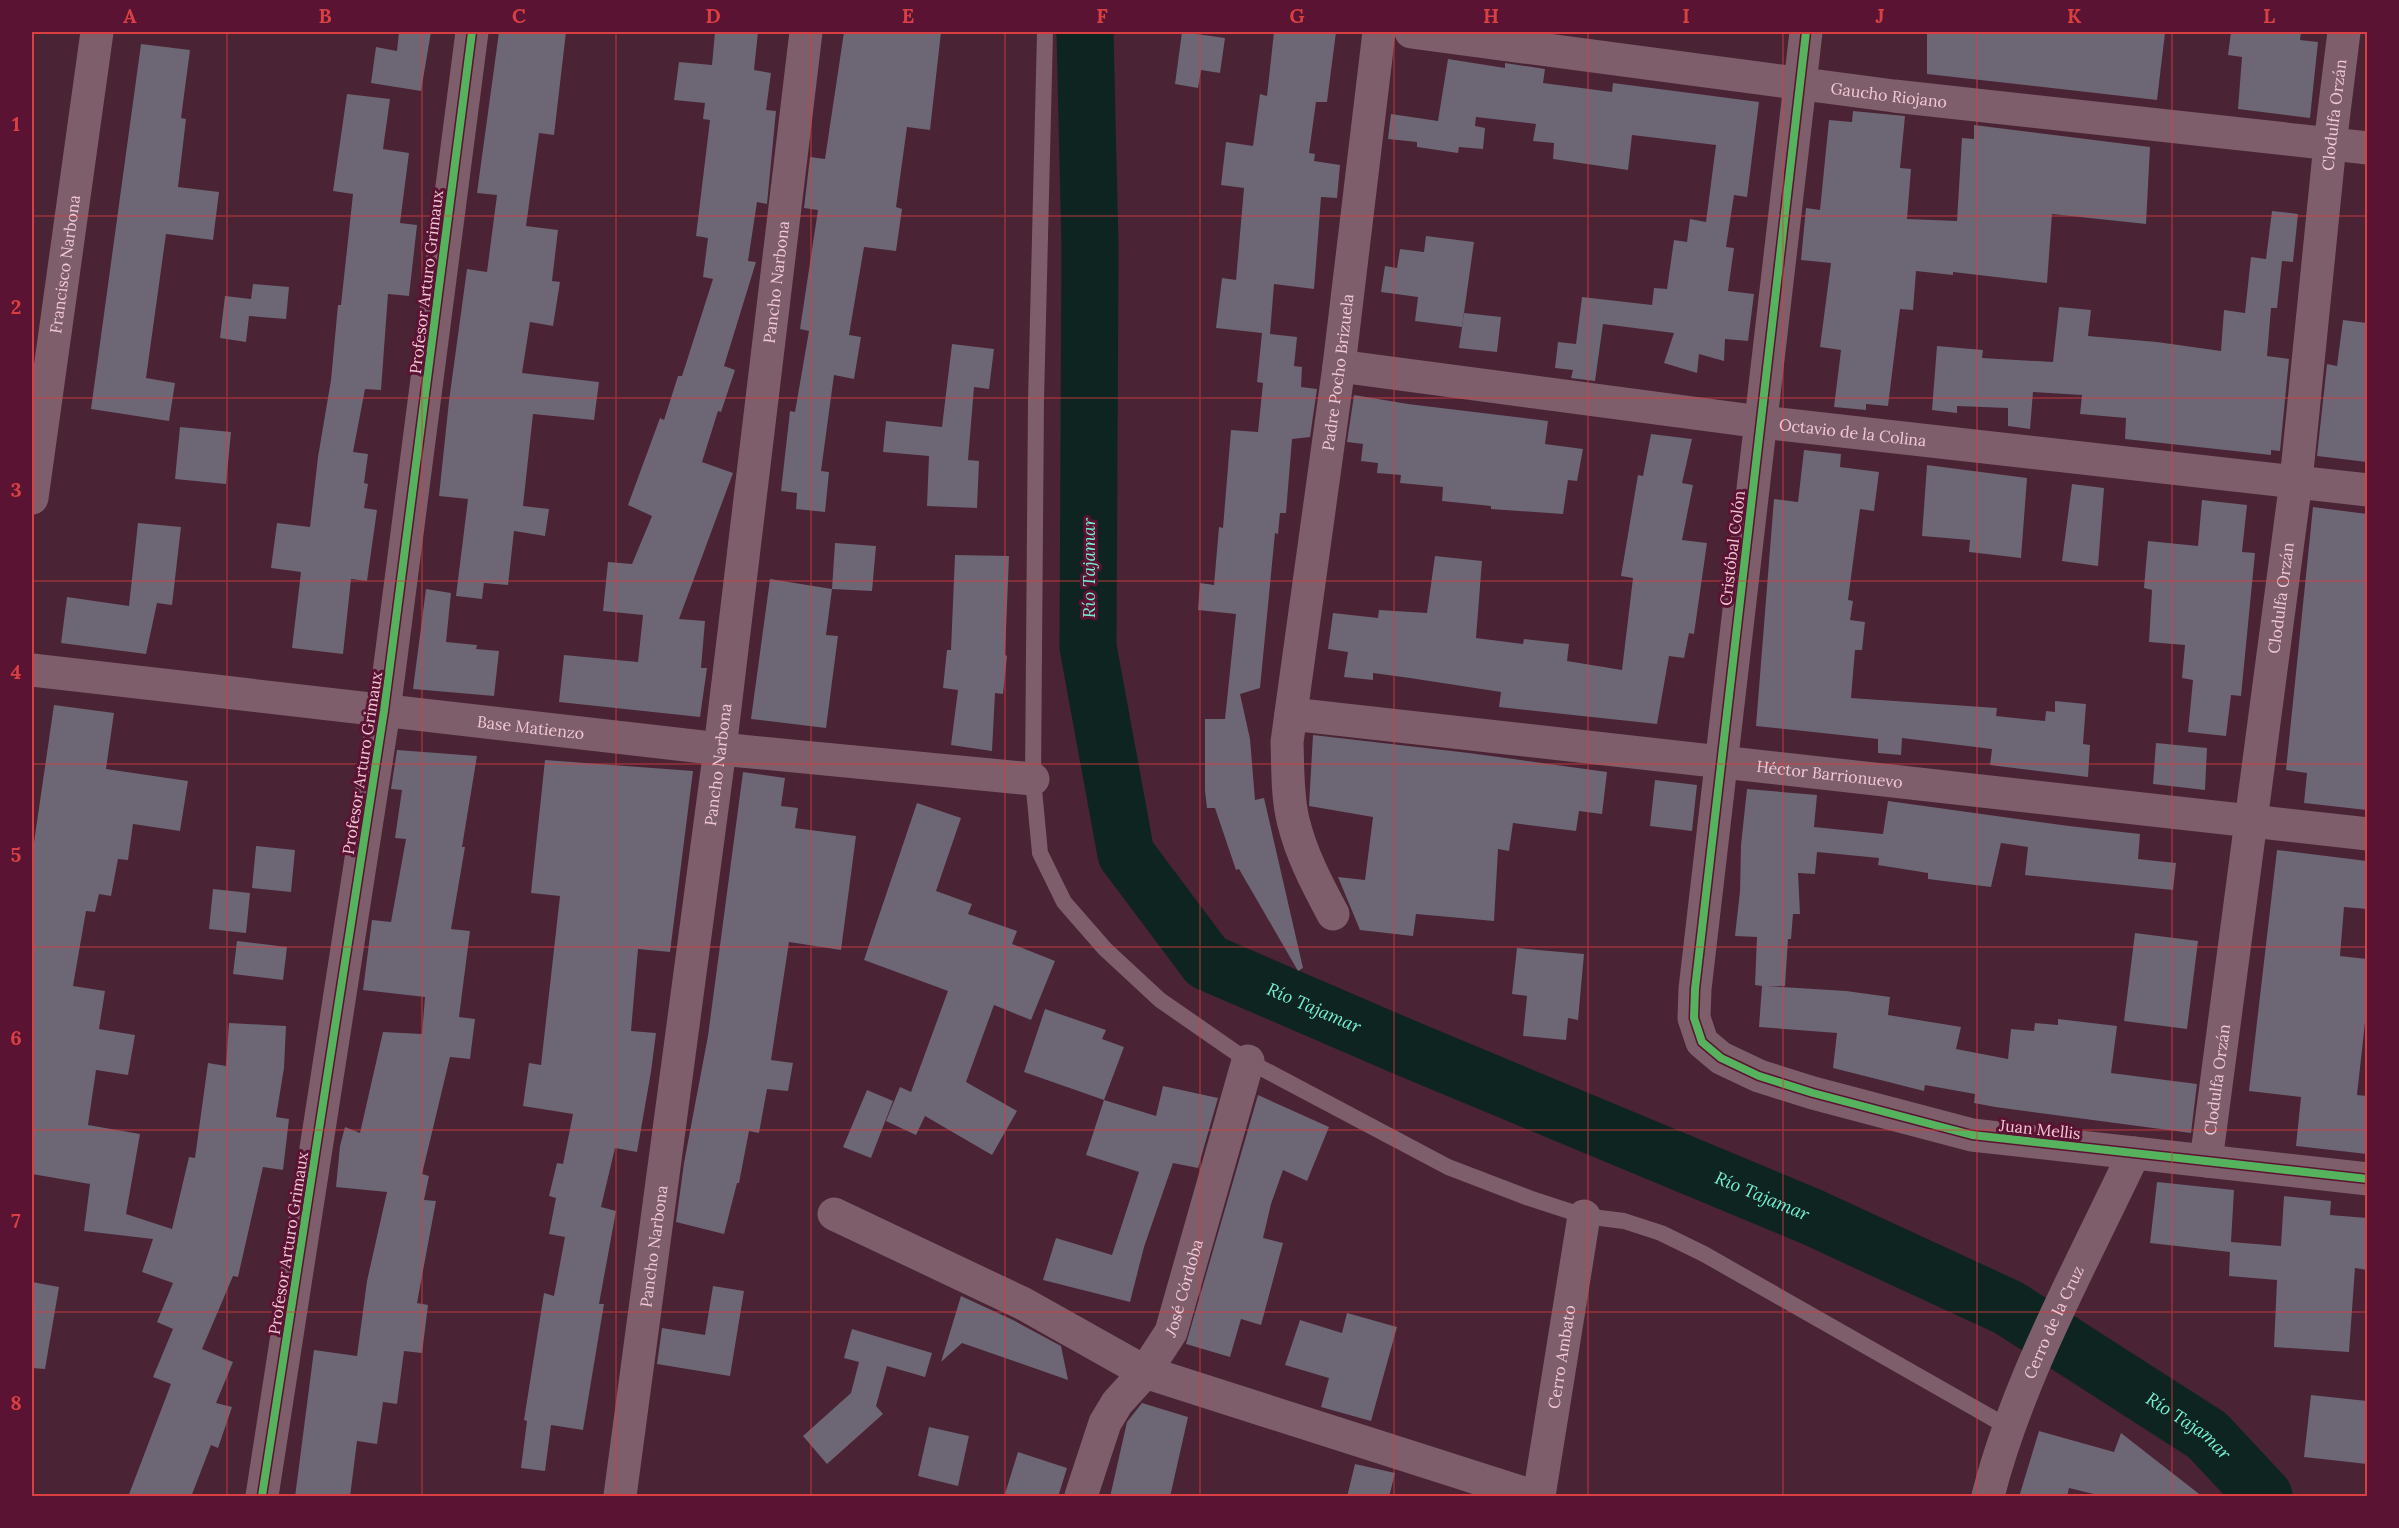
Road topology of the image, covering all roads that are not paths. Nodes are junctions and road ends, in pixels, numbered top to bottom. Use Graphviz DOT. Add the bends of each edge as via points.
graph roads {
  1 [pos="97,32"];
  2 [pos="472,32"];
  3 [pos="806,32"];
  4 [pos="1044,32"];
  5 [pos="1379,32"];
  6 [pos="1411,32"];
  7 [pos="1806,32"];
  8 [pos="2344,32"];
  9 [pos="1800,85"];
  10 [pos="2330,144"];
  11 [pos="2367,148"];
  12 [pos="1339,366"];
  13 [pos="1761,422"];
  14 [pos="2296,481"];
  15 [pos="2367,490"];
  16 [pos="32,498"];
  17 [pos="32,670"];
  18 [pos="384,711"];
  19 [pos="1291,714"];
  20 [pos="720,749"];
  21 [pos="1721,760"];
  22 [pos="1033,779"];
  23 [pos="2252,821"];
  24 [pos="2367,834"];
  25 [pos="1333,914"];
  26 [pos="1721,1058"];
  27 [pos="1248,1061"];
  28 [pos="2134,1153"];
  29 [pos="2206,1161"];
  30 [pos="2367,1179"];
  31 [pos="834,1214"];
  32 [pos="1584,1216"];
  33 [pos="1145,1372"];
  34 [pos="2008,1427"];
  35 [pos="262,1497"];
  36 [pos="620,1497"];
  37 [pos="1081,1497"];
  38 [pos="1533,1497"];
  39 [pos="1539,1497"];
  40 [pos="1988,1497"];
  1 -- 16 [label="street, Francisco Narbona"];
  2 -- 18 [label="street, Profesor Arturo Grimaux"];
  3 -- 20 [label="street, Pancho Narbona"];
  4 -- 22 [label="lane"];
  5 -- 12 [label="street, Padre Pocho Brizuela"];
  6 -- 9 [label="street, Gaucho Riojano"];
  7 -- 9 [label="street, Cristóbal Colón"];
  8 -- 10 [label="street, Clodulfa Orzán"];
  9 -- 10 [label="street, Gaucho Riojano"];
  9 -- 13 [label="street, Cristóbal Colón"];
  10 -- 11 [label="street, Gaucho Riojano"];
  10 -- 14 [label="street, Clodulfa Orzán"];
  12 -- 13 [label="street, Octavio de la Colina"];
  12 -- 19 [label="street, Padre Pocho Brizuela"];
  13 -- 14 [label="street, Octavio de la Colina"];
  13 -- 21 [label="street, Cristóbal Colón"];
  14 -- 15 [label="street, Octavio de la Colina"];
  14 -- 23 [label="street, Clodulfa Orzán"];
  17 -- 18 [label="street, Base Matienzo"];
  18 -- 20 [label="street, Base Matienzo"];
  18 -- 35 [label="street, Profesor Arturo Grimaux"];
  19 -- 21 [label="street, Héctor Barrionuevo"];
  19 -- 25 [label="street, Padre Pocho Brizuela" via="1287,742 1293,820 1308,867"];
  20 -- 22 [label="street, Base Matienzo"];
  20 -- 36 [label="street, Pancho Narbona"];
  21 -- 23 [label="street, Héctor Barrionuevo"];
  21 -- 26 [label="street, Cristóbal Colón" via="1694,1018 1702,1042"];
  22 -- 27 [label="lane" via="1040,853 1064,902 1105,949 1160,1000"];
  23 -- 24 [label="street, Héctor Barrionuevo"];
  23 -- 29 [label="street, Clodulfa Orzán"];
  26 -- 28 [label="street, Juan Mellis" via="1759,1076 1813,1093 1972,1135"];
  27 -- 32 [label="lane" via="1448,1167"];
  27 -- 33 [label="street, José Córdoba" via="1171,1332"];
  28 -- 29 [label="street, Juan Mellis"];
  28 -- 34 [label="street, Cerro de la Cruz"];
  29 -- 30 [label="street, Juan Mellis"];
  31 -- 33 [label="street" via="1022,1303"];
  32 -- 34 [label="lane" via="1624,1221 1661,1233 1704,1254"];
  32 -- 39 [label="street, Cerro Ambato"];
  33 -- 37 [label="street, José Córdoba" via="1105,1423"];
  33 -- 38 [label="street"];
  34 -- 40 [label="street, Cerro de la Cruz"];
}
